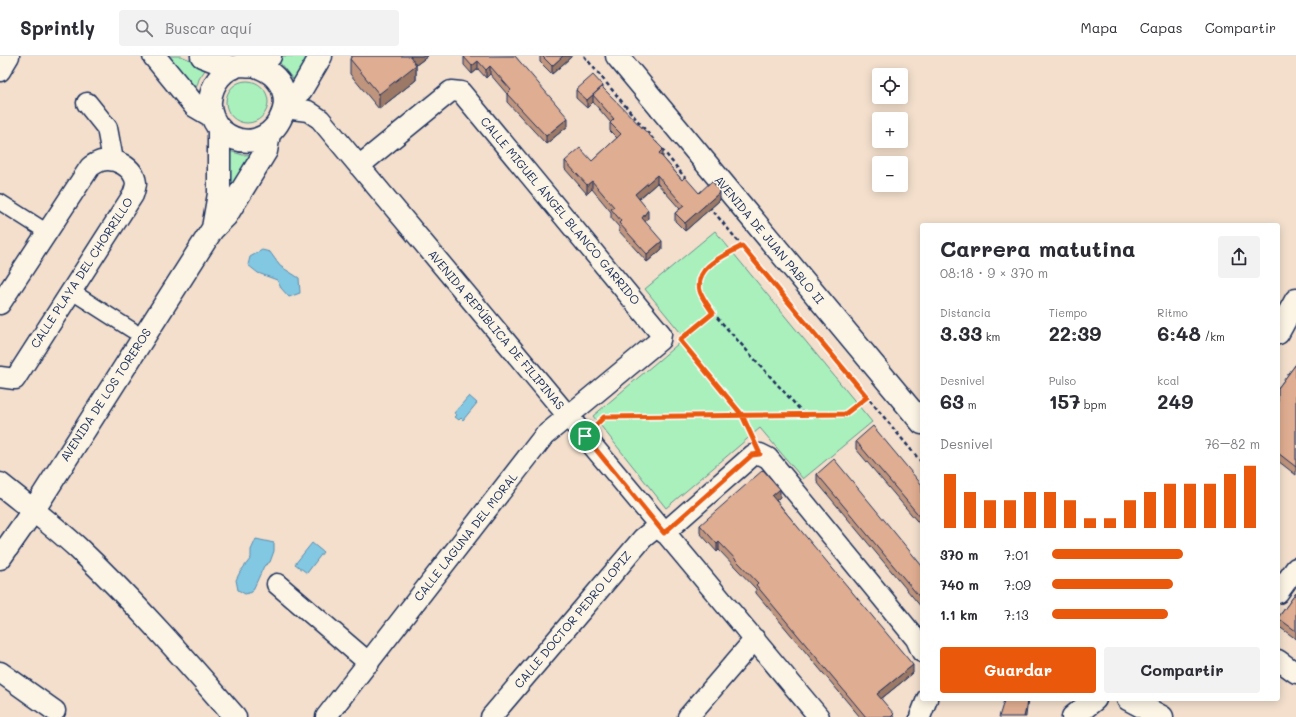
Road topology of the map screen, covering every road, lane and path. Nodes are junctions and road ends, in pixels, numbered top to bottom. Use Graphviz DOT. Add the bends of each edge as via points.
graph roads {
  1 [pos="9,56"];
  2 [pos="154,56"];
  3 [pos="202,56"];
  4 [pos="322,56"];
  5 [pos="584,56"];
  6 [pos="617,56"];
  7 [pos="252,63"];
  8 [pos="0,70"];
  9 [pos="87,103"];
  10 [pos="285,106"];
  11 [pos="216,122"];
  12 [pos="269,134"];
  13 [pos="113,160"];
  14 [pos="359,166"];
  15 [pos="691,185"];
  16 [pos="0,202"];
  17 [pos="706,203"];
  18 [pos="212,230"];
  19 [pos="47,232"];
  20 [pos="742,246"];
  21 [pos="71,291"];
  22 [pos="1296,300"];
  23 [pos="0,304"];
  24 [pos="713,313"];
  25 [pos="1287,326"];
  26 [pos="132,330"];
  27 [pos="661,334"];
  28 [pos="680,340"];
  29 [pos="0,377"];
  30 [pos="867,397"];
  31 [pos="804,414"];
  32 [pos="742,415"];
  33 [pos="569,416"];
  34 [pos="920,421"];
  35 [pos="585,436"];
  36 [pos="760,454"];
  37 [pos="920,461"];
  38 [pos="0,484"];
  39 [pos="33,511"];
  40 [pos="661,529"];
  41 [pos="0,558"];
  42 [pos="1296,568"];
  43 [pos="277,584"];
  44 [pos="1280,590"];
  45 [pos="754,640"];
  46 [pos="920,648"];
  47 [pos="1280,661"];
  48 [pos="368,663"];
  49 [pos="0,672"];
  50 [pos="1296,673"];
  51 [pos="926,701"];
  52 [pos="1071,701"];
  53 [pos="1093,701"];
  54 [pos="1132,701"];
  55 [pos="1161,701"];
  56 [pos="55,711"];
  57 [pos="235,717"];
  58 [pos="326,717"];
  59 [pos="491,717"];
  60 [pos="688,717"];
  61 [pos="819,717"];
  62 [pos="920,717"];
  63 [pos="1068,717"];
  64 [pos="1073,717"];
  65 [pos="1162,717"];
  66 [pos="1167,717"];
  1 -- 8 [label="street"];
  2 -- 11 [label="street" via="194,106"];
  3 -- 7 [label="street"];
  4 -- 10 [label="street" via="301,90"];
  5 -- 15 [label="path"];
  6 -- 34 [label="street, AVENIDA DE JUAN PABLO II"];
  7 -- 10 [label="street" via="272,74 280,83"];
  7 -- 11 [label="street" via="223,74 215,82 209,105"];
  9 -- 13 [label="street" via="107,128"];
  10 -- 12 [label="street" via="282,118"];
  10 -- 14 [label="street, AVENIDA REPÚBLICA DE FILIPINAS" via="308,111 320,119"];
  11 -- 12 [label="street" via="228,135 238,139 248,140"];
  11 -- 18 [label="street, AVENIDA DE LOS TOREROS" via="219,194"];
  12 -- 18 [label="street, AVENIDA DE LOS TOREROS" via="266,151 226,216"];
  13 -- 19 [label="street" via="100,161 90,167"];
  13 -- 21 [label="street, CALLE PLAYA DEL CHORRILLO" via="125,165 136,183 132,195"];
  14 -- 27 [label="street, CALLE MIGUEL ÁNGEL BLANCO GARRIDO" via="451,91 460,92"];
  14 -- 33 [label="street, AVENIDA REPÚBLICA DE FILIPINAS"];
  16 -- 19 [label="street"];
  17 -- 20 [label="path"];
  18 -- 39 [label="street, AVENIDA DE LOS TOREROS"];
  19 -- 23 [label="street"];
  20 -- 24 [label="path" via="710,265 701,276 700,291"];
  20 -- 30 [label="path"];
  21 -- 26 [label="street"];
  21 -- 29 [label="street, CALLE PLAYA DEL CHORRILLO" via="14,379"];
  22 -- 25 [label="street"];
  24 -- 28 [label="path"];
  24 -- 31 [label="path"];
  27 -- 28 [label="path"];
  27 -- 33 [label="street" via="660,340"];
  28 -- 32 [label="path"];
  30 -- 31 [label="path" via="845,414"];
  30 -- 37 [label="path"];
  31 -- 32 [label="path"];
  32 -- 35 [label="path" via="604,417"];
  32 -- 36 [label="path"];
  33 -- 35 [label="street, AVENIDA REPÚBLICA DE FILIPINAS"];
  33 -- 48 [label="street, CALLE LAGUNA DEL MORAL" via="544,436"];
  35 -- 40 [label="street, AVENIDA REPÚBLICA DE FILIPINAS"];
  36 -- 40 [label="street, CALLE DOCTOR PEDRO LOPIZ" via="752,455"];
  36 -- 46 [label="street" via="768,458 916,639"];
  38 -- 39 [label="street"];
  39 -- 41 [label="street, AVENIDA DE LOS TOREROS"];
  39 -- 57 [label="street" via="76,546 118,587"];
  40 -- 45 [label="street, AVENIDA REPÚBLICA DE FILIPINAS"];
  40 -- 59 [label="street, CALLE DOCTOR PEDRO LOPIZ" via="643,538"];
  42 -- 44 [label="street"];
  43 -- 48 [label="street"];
  45 -- 60 [label="street"];
  45 -- 61 [label="street, AVENIDA REPÚBLICA DE FILIPINAS"];
  47 -- 50 [label="street"];
  48 -- 58 [label="street, CALLE LAGUNA DEL MORAL"];
  49 -- 56 [label="street"];
  51 -- 62 [label="street"];
  52 -- 63 [label="street"];
  53 -- 64 [label="street"];
  54 -- 65 [label="street"];
  55 -- 66 [label="street"];
}
